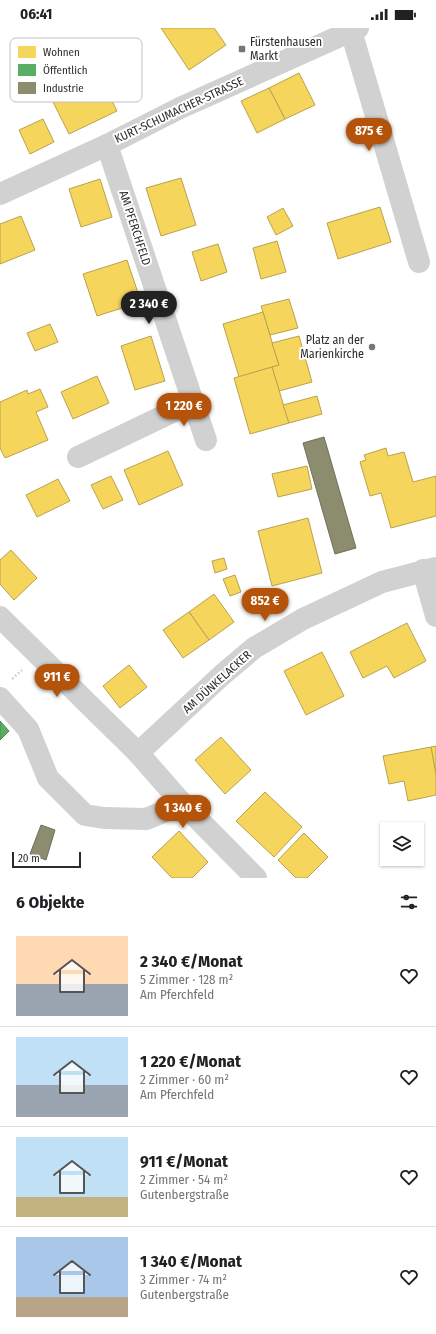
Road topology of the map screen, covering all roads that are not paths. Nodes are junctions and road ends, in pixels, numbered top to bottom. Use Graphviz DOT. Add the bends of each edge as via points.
graph roads {
  1 [pos="355,30"];
  2 [pos="108,144"];
  3 [pos="0,194"];
  4 [pos="420,262"];
  5 [pos="193,402"];
  6 [pos="206,440"];
  7 [pos="78,457"];
  8 [pos="429,569"];
  9 [pos="436,616"];
  10 [pos="0,617"];
  11 [pos="5,689"];
  12 [pos="138,753"];
  13 [pos="181,802"];
  14 [pos="256,878"];
  1 -- 2 [label="street, KURT-SCHUMACHER-STRASSE" via="180,108"];
  1 -- 4 [label="street"];
  2 -- 3 [label="street, KURT-SCHUMACHER-STRASSE"];
  2 -- 5 [label="street, AM PFERCHFELD"];
  5 -- 6 [label="street, AM PFERCHFELD"];
  5 -- 7 [label="street"];
  8 -- 9 [label="street"];
  8 -- 12 [label="street, AM DÜNKELACKER" via="382,582 302,619 254,648"];
  10 -- 12 [label="street"];
  11 -- 13 [label="street" via="28,729 48,778 85,815 146,819"];
  12 -- 13 [label="street"];
  13 -- 14 [label="street"];
}
